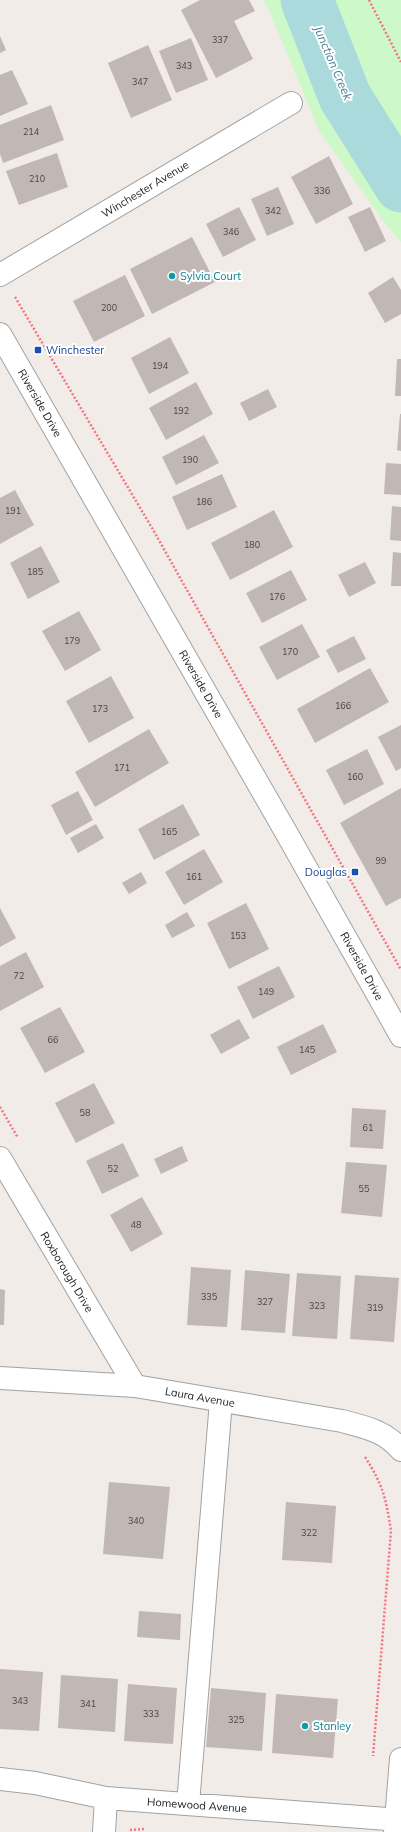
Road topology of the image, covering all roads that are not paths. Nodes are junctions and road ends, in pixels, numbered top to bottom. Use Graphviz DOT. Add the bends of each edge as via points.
graph roads {
  1 [pos="291,103"];
  2 [pos="0,274"];
  3 [pos="0,334"];
  4 [pos="400,1034"];
  5 [pos="0,1158"];
  6 [pos="0,1378"];
  7 [pos="135,1386"];
  8 [pos="221,1401"];
  9 [pos="398,1446"];
  10 [pos="401,1759"];
  11 [pos="0,1779"];
  12 [pos="106,1798"];
  13 [pos="188,1804"];
  14 [pos="398,1824"];
  15 [pos="104,1831"];
  1 -- 2 [label="street, Winchester Avenue"];
  3 -- 4 [label="street, Riverside Drive"];
  5 -- 7 [label="street, Roxborough Drive"];
  6 -- 7 [label="street, Laura Avenue"];
  7 -- 8 [label="street, Laura Avenue"];
  8 -- 9 [label="street, Laura Avenue" via="342,1421 374,1429"];
  8 -- 13 [label="street"];
  10 -- 14 [label="street"];
  11 -- 12 [label="street, Homewood Avenue" via="35,1783"];
  12 -- 13 [label="street, Homewood Avenue"];
  12 -- 15 [label="street"];
  13 -- 14 [label="street, Homewood Avenue"];
}
